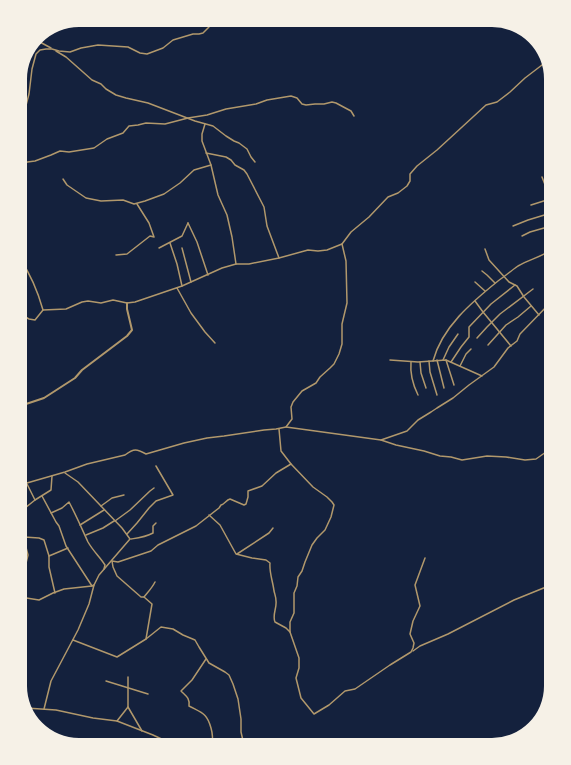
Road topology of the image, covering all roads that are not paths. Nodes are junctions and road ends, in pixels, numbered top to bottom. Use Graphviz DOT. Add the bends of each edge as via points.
graph roads {
  1 [pos="209,27"];
  2 [pos="42,43"];
  3 [pos="52,49"];
  4 [pos="542,65"];
  5 [pos="27,102"];
  6 [pos="354,116"];
  7 [pos="188,118"];
  8 [pos="206,124"];
  9 [pos="206,153"];
  10 [pos="27,162"];
  11 [pos="255,162"];
  12 [pos="211,165"];
  13 [pos="542,177"];
  14 [pos="63,179"];
  15 [pos="544,182"];
  16 [pos="544,201"];
  17 [pos="136,204"];
  18 [pos="531,205"];
  19 [pos="544,215"];
  20 [pos="513,226"];
  21 [pos="544,228"];
  22 [pos="522,236"];
  23 [pos="170,243"];
  24 [pos="342,244"];
  25 [pos="159,248"];
  26 [pos="182,248"];
  27 [pos="485,249"];
  28 [pos="116,255"];
  29 [pos="544,255"];
  30 [pos="279,258"];
  31 [pos="236,264"];
  32 [pos="27,269"];
  33 [pos="482,271"];
  34 [pos="208,275"];
  35 [pos="504,276"];
  36 [pos="191,282"];
  37 [pos="475,282"];
  38 [pos="495,284"];
  39 [pos="515,285"];
  40 [pos="182,286"];
  41 [pos="177,288"];
  42 [pos="533,289"];
  43 [pos="485,291"];
  44 [pos="524,296"];
  45 [pos="475,301"];
  46 [pos="127,303"];
  47 [pos="531,306"];
  48 [pos="43,310"];
  49 [pos="544,310"];
  50 [pos="483,312"];
  51 [pos="539,315"];
  52 [pos="27,318"];
  53 [pos="491,322"];
  54 [pos="500,333"];
  55 [pos="458,334"];
  56 [pos="477,338"];
  57 [pos="215,343"];
  58 [pos="488,345"];
  59 [pos="511,346"];
  60 [pos="471,349"];
  61 [pos="390,360"];
  62 [pos="437,360"];
  63 [pos="443,360"];
  64 [pos="446,360"];
  65 [pos="429,361"];
  66 [pos="433,361"];
  67 [pos="411,362"];
  68 [pos="420,362"];
  69 [pos="451,362"];
  70 [pos="460,366"];
  71 [pos="482,376"];
  72 [pos="454,385"];
  73 [pos="426,388"];
  74 [pos="444,388"];
  75 [pos="418,395"];
  76 [pos="437,395"];
  77 [pos="27,404"];
  78 [pos="286,427"];
  79 [pos="279,429"];
  80 [pos="381,440"];
  81 [pos="544,453"];
  82 [pos="291,464"];
  83 [pos="156,466"];
  84 [pos="65,472"];
  85 [pos="52,476"];
  86 [pos="27,483"];
  87 [pos="27,485"];
  88 [pos="154,488"];
  89 [pos="42,496"];
  90 [pos="124,496"];
  91 [pos="35,500"];
  92 [pos="27,506"];
  93 [pos="102,506"];
  94 [pos="105,510"];
  95 [pos="51,513"];
  96 [pos="209,515"];
  97 [pos="115,521"];
  98 [pos="156,523"];
  99 [pos="80,525"];
  100 [pos="273,528"];
  101 [pos="126,534"];
  102 [pos="86,535"];
  103 [pos="27,537"];
  104 [pos="130,539"];
  105 [pos="68,548"];
  106 [pos="27,550"];
  107 [pos="237,554"];
  108 [pos="49,556"];
  109 [pos="425,558"];
  110 [pos="27,561"];
  111 [pos="112,561"];
  112 [pos="104,570"];
  113 [pos="155,582"];
  114 [pos="94,585"];
  115 [pos="92,586"];
  116 [pos="544,588"];
  117 [pos="55,592"];
  118 [pos="144,597"];
  119 [pos="27,599"];
  120 [pos="290,632"];
  121 [pos="146,639"];
  122 [pos="73,640"];
  123 [pos="411,652"];
  124 [pos="206,659"];
  125 [pos="128,677"];
  126 [pos="106,681"];
  127 [pos="128,688"];
  128 [pos="148,694"];
  129 [pos="128,707"];
  130 [pos="32,708"];
  131 [pos="44,709"];
  132 [pos="117,721"];
  133 [pos="142,731"];
  134 [pos="159,738"];
  135 [pos="213,738"];
  136 [pos="242,738"];
  1 -- 3 [label="street" via="199,34 173,40 163,48 147,54 140,54 128,47 98,45 70,52"];
  2 -- 3 [label="street"];
  3 -- 5 [label="street" via="40,50 36,54"];
  3 -- 7 [label="street" via="116,95 148,103"];
  4 -- 24 [label="street" via="497,102 486,105 417,166 410,174 407,186 388,197"];
  6 -- 7 [label="street" via="351,111 336,103 306,105 291,96"];
  7 -- 8 [label="street"];
  7 -- 10 [label="street" via="164,124 146,123 129,126 122,133 94,148 60,151"];
  8 -- 9 [label="street" via="202,141"];
  8 -- 11 [label="street" via="247,149"];
  9 -- 12 [label="street"];
  9 -- 30 [label="street" via="226,157 247,174 264,207 267,226"];
  12 -- 17 [label="street" via="194,170 164,194"];
  12 -- 31 [label="street" via="218,195 227,215"];
  13 -- 15 [label="street"];
  14 -- 17 [label="street" via="67,186 86,198 101,201 123,200"];
  16 -- 18 [label="street"];
  17 -- 28 [label="street" via="149,223 154,237 150,236 127,254"];
  19 -- 20 [label="street"];
  21 -- 22 [label="street"];
  23 -- 25 [label="street"];
  23 -- 34 [label="street" via="182,236 188,223"];
  23 -- 40 [label="street"];
  24 -- 30 [label="street" via="327,250 308,250"];
  24 -- 78 [label="street" via="346,261 347,303 339,354 334,364 316,383 307,387 296,398 291,407 292,419"];
  26 -- 36 [label="street"];
  27 -- 35 [label="street" via="488,260"];
  29 -- 35 [label="street" via="518,266"];
  30 -- 31 [label="street"];
  31 -- 34 [label="street"];
  32 -- 48 [label="street"];
  33 -- 38 [label="street"];
  34 -- 36 [label="street"];
  35 -- 38 [label="street"];
  35 -- 39 [label="street"];
  36 -- 40 [label="street"];
  37 -- 43 [label="street"];
  38 -- 43 [label="street"];
  39 -- 44 [label="street"];
  39 -- 50 [label="street"];
  40 -- 41 [label="street"];
  41 -- 46 [label="street"];
  41 -- 57 [label="street" via="191,314"];
  42 -- 44 [label="street"];
  43 -- 45 [label="street"];
  44 -- 47 [label="street"];
  44 -- 53 [label="street"];
  45 -- 50 [label="street"];
  45 -- 66 [label="street" via="457,318"];
  46 -- 48 [label="street" via="113,300 101,303 88,301 66,309"];
  46 -- 77 [label="street" via="126,309 132,330 127,336 75,378 44,398"];
  47 -- 51 [label="street"];
  47 -- 54 [label="street" via="506,325"];
  48 -- 52 [label="street" via="35,320"];
  49 -- 51 [label="street"];
  50 -- 53 [label="street"];
  50 -- 69 [label="street" via="469,327 469,337"];
  51 -- 59 [label="street"];
  53 -- 54 [label="street"];
  53 -- 56 [label="street"];
  54 -- 58 [label="street"];
  54 -- 59 [label="street"];
  55 -- 63 [label="street"];
  59 -- 71 [label="street" via="494,368"];
  60 -- 70 [label="street"];
  61 -- 67 [label="street"];
  62 -- 63 [label="street"];
  62 -- 66 [label="street"];
  62 -- 74 [label="street"];
  63 -- 64 [label="street"];
  64 -- 69 [label="street"];
  64 -- 72 [label="street"];
  65 -- 66 [label="street"];
  65 -- 68 [label="street"];
  65 -- 76 [label="street"];
  67 -- 68 [label="street"];
  67 -- 75 [label="street"];
  68 -- 73 [label="street"];
  69 -- 70 [label="street"];
  70 -- 71 [label="street"];
  71 -- 80 [label="street" via="418,420 407,431"];
  78 -- 79 [label="street"];
  78 -- 80 [label="street"];
  79 -- 82 [label="street" via="281,452"];
  79 -- 84 [label="street" via="207,438 146,454 136,449 125,455"];
  80 -- 81 [label="street" via="462,460 487,456 525,460 536,459"];
  82 -- 96 [label="street" via="262,486 249,490 244,505 228,499"];
  82 -- 120 [label="street" via="313,487 328,496 334,506 325,530 312,545 298,578"];
  83 -- 101 [label="street" via="173,495 156,501"];
  84 -- 85 [label="street"];
  84 -- 93 [label="street"];
  85 -- 86 [label="street"];
  85 -- 89 [label="street" via="52,488"];
  87 -- 91 [label="street"];
  88 -- 97 [label="street"];
  89 -- 91 [label="street"];
  89 -- 95 [label="street"];
  90 -- 93 [label="street" via="112,498"];
  91 -- 92 [label="street"];
  93 -- 94 [label="street"];
  94 -- 97 [label="street"];
  94 -- 99 [label="street"];
  95 -- 99 [label="street" via="69,502"];
  95 -- 105 [label="street"];
  96 -- 107 [label="street" via="220,525"];
  96 -- 111 [label="street" via="196,526 151,551 118,562"];
  97 -- 101 [label="street"];
  97 -- 102 [label="street"];
  98 -- 104 [label="street" via="150,535"];
  99 -- 102 [label="street"];
  100 -- 107 [label="street"];
  101 -- 104 [label="street"];
  102 -- 112 [label="street" via="105,565"];
  103 -- 108 [label="street" via="44,540"];
  104 -- 111 [label="street"];
  105 -- 108 [label="street"];
  105 -- 115 [label="street"];
  106 -- 110 [label="street"];
  107 -- 120 [label="street" via="270,563 276,598 273,618"];
  108 -- 117 [label="street"];
  109 -- 123 [label="street" via="415,585 420,606 410,634 414,643"];
  111 -- 112 [label="street"];
  111 -- 118 [label="street" via="117,576 136,594"];
  112 -- 114 [label="street"];
  113 -- 118 [label="street"];
  114 -- 115 [label="street"];
  114 -- 122 [label="street" via="89,604"];
  115 -- 117 [label="street"];
  116 -- 123 [label="street" via="514,600"];
  117 -- 119 [label="street" via="39,600"];
  118 -- 121 [label="street" via="152,604"];
  120 -- 123 [label="street" via="299,658 296,678 300,698 314,714 339,698 345,691 355,689"];
  121 -- 122 [label="street" via="117,657"];
  121 -- 124 [label="street" via="161,627 173,629 195,640"];
  122 -- 131 [label="street" via="51,681"];
  124 -- 135 [label="street" via="181,691 187,697 189,706 209,720"];
  124 -- 136 [label="street" via="229,675 238,699"];
  125 -- 127 [label="street"];
  126 -- 127 [label="street"];
  127 -- 128 [label="street"];
  127 -- 129 [label="street"];
  129 -- 132 [label="street"];
  129 -- 133 [label="street"];
  130 -- 131 [label="street"];
  131 -- 132 [label="street"];
  132 -- 133 [label="street"];
  133 -- 134 [label="street"];
}
